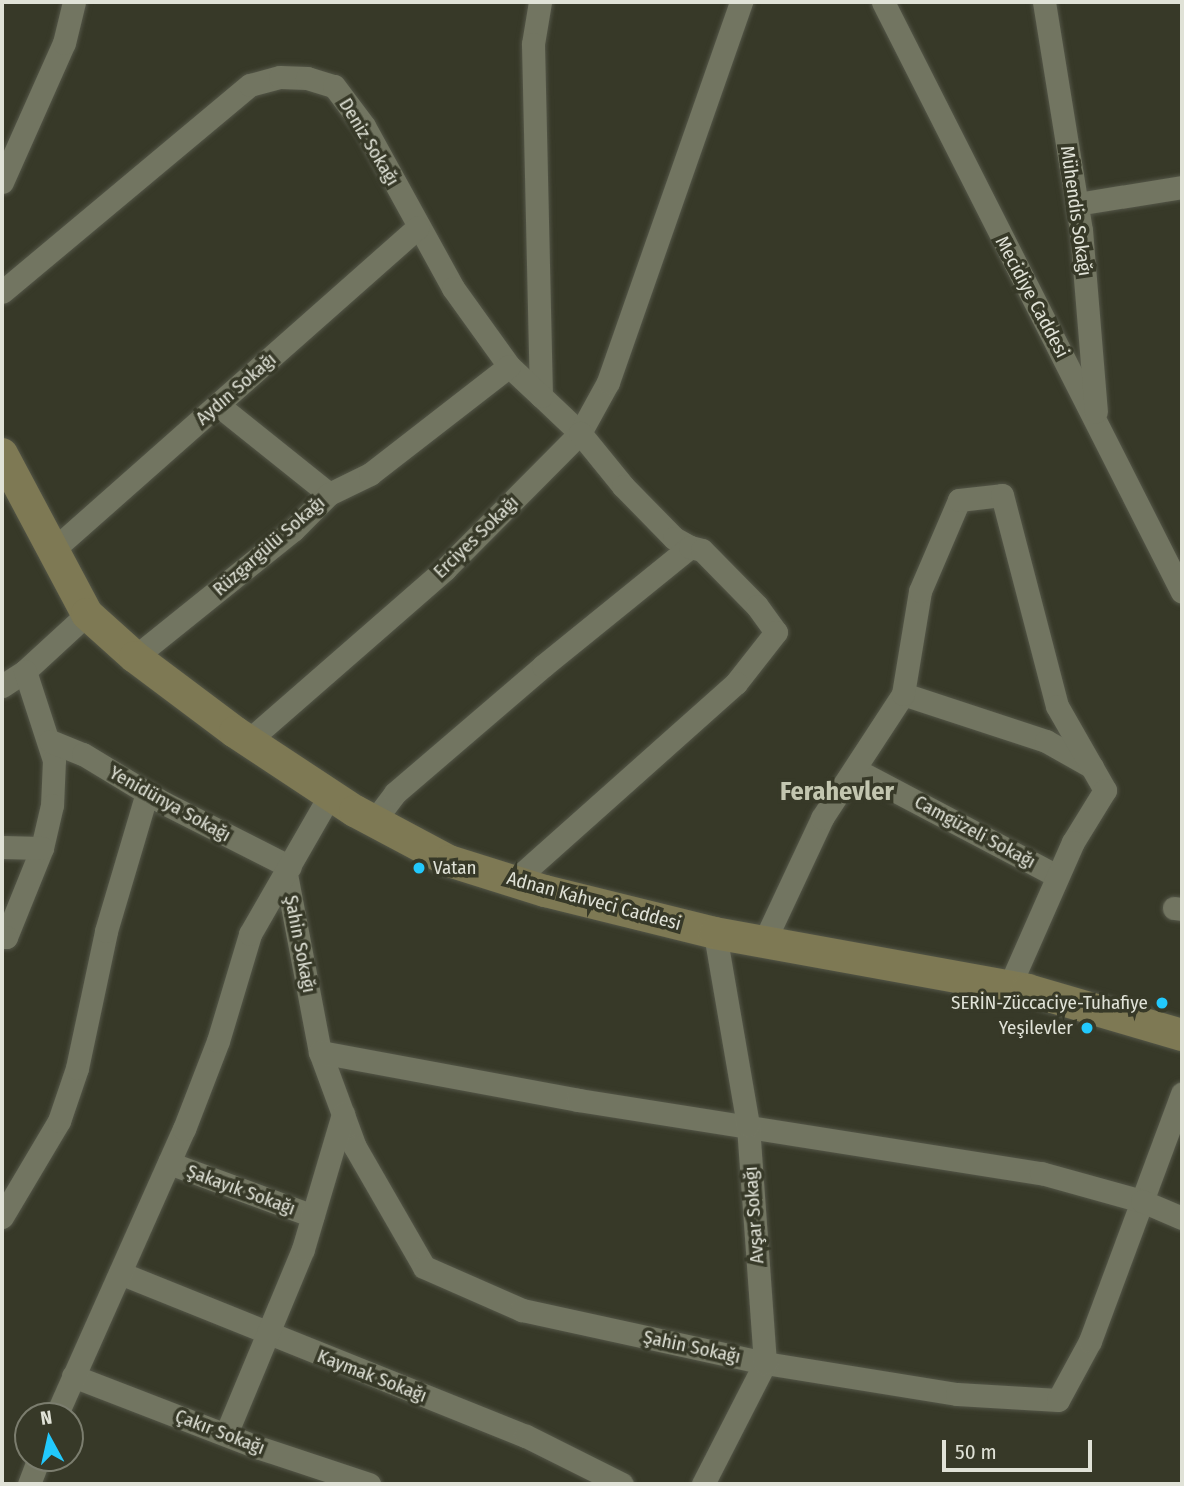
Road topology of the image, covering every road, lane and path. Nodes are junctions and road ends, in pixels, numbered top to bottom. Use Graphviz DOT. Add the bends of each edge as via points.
graph roads {
  1 [pos="74,2"];
  2 [pos="540,2"];
  3 [pos="741,2"];
  4 [pos="883,2"];
  5 [pos="1044,2"];
  6 [pos="2,182"];
  7 [pos="1182,187"];
  8 [pos="1077,204"];
  9 [pos="418,228"];
  10 [pos="2,292"];
  11 [pos="509,366"];
  12 [pos="541,396"];
  13 [pos="218,405"];
  14 [pos="1097,421"];
  15 [pos="580,433"];
  16 [pos="2,454"];
  17 [pos="329,494"];
  18 [pos="690,547"];
  19 [pos="53,550"];
  20 [pos="1182,592"];
  21 [pos="88,614"];
  22 [pos="135,657"];
  23 [pos="25,671"];
  24 [pos="2,686"];
  25 [pos="903,694"];
  26 [pos="50,741"];
  27 [pos="248,741"];
  28 [pos="1092,767"];
  29 [pos="856,770"];
  30 [pos="147,793"];
  31 [pos="330,795"];
  32 [pos="374,821"];
  33 [pos="2,847"];
  34 [pos="42,848"];
  35 [pos="288,871"];
  36 [pos="1058,876"];
  37 [pos="514,881"];
  38 [pos="715,933"];
  39 [pos="764,942"];
  40 [pos="3,943"];
  41 [pos="1009,987"];
  42 [pos="1182,1035"];
  43 [pos="320,1052"];
  44 [pos="1182,1094"];
  45 [pos="343,1114"];
  46 [pos="748,1125"];
  47 [pos="169,1163"];
  48 [pos="1142,1201"];
  49 [pos="313,1216"];
  50 [pos="2,1217"];
  51 [pos="1182,1218"];
  52 [pos="120,1273"];
  53 [pos="265,1334"];
  54 [pos="765,1363"];
  55 [pos="72,1376"];
  56 [pos="62,1402"];
  57 [pos="226,1434"];
  58 [pos="369,1484"];
  59 [pos="622,1484"];
  60 [pos="703,1484"];
  1 -- 6 [label="street" via="64,43"];
  2 -- 12 [label="street" via="533,44"];
  3 -- 15 [label="street, Erciyes Sokağı" via="608,382"];
  4 -- 14 [label="street, Mecidiye Caddesi"];
  5 -- 8 [label="street, Mühendis Sokağı"];
  7 -- 8 [label="street"];
  8 -- 14 [label="street, Mühendis Sokağı"];
  9 -- 10 [label="street, Deniz Sokağı" via="365,127 334,86 281,77 250,85"];
  9 -- 11 [label="street, Deniz Sokağı" via="453,288"];
  9 -- 13 [label="street, Aydın Sokağı"];
  11 -- 12 [label="street, Deniz Sokağı"];
  11 -- 17 [label="street, Rüzgargülü Sokağı" via="370,474"];
  12 -- 15 [label="street, Deniz Sokağı"];
  13 -- 17 [label="street"];
  13 -- 19 [label="street, Aydın Sokağı"];
  14 -- 20 [label="street, Mecidiye Caddesi"];
  15 -- 18 [label="street" via="623,486 674,538"];
  15 -- 27 [label="street, Erciyes Sokağı" via="445,569"];
  16 -- 19 [label="main road, Adnan Kahveci Caddesi"];
  17 -- 22 [label="street, Rüzgargülü Sokağı" via="293,530"];
  18 -- 32 [label="street" via="395,793"];
  18 -- 37 [label="street" via="702,550 776,632 736,683"];
  19 -- 21 [label="main road, Adnan Kahveci Caddesi"];
  21 -- 22 [label="main road, Adnan Kahveci Caddesi"];
  21 -- 23 [label="street"];
  22 -- 27 [label="main road, Adnan Kahveci Caddesi"];
  23 -- 24 [label="street"];
  23 -- 26 [label="street"];
  25 -- 28 [label="street" via="1046,741"];
  25 -- 28 [label="street" via="920,591 959,500 1002,495 1058,706"];
  25 -- 29 [label="street"];
  26 -- 30 [label="street, Yenidünya Sokağı" via="83,754"];
  26 -- 34 [label="street" via="52,805"];
  27 -- 31 [label="main road, Adnan Kahveci Caddesi"];
  28 -- 36 [label="street" via="1105,790"];
  29 -- 36 [label="street, Camgüzeli Sokağı"];
  29 -- 39 [label="street" via="822,818"];
  30 -- 35 [label="street, Yenidünya Sokağı"];
  30 -- 50 [label="street" via="106,931 77,1068 59,1121"];
  31 -- 32 [label="main road, Adnan Kahveci Caddesi"];
  31 -- 35 [label="street"];
  32 -- 37 [label="main road, Adnan Kahveci Caddesi" via="449,861"];
  33 -- 34 [label="street"];
  34 -- 40 [label="street"];
  35 -- 43 [label="street, Şahin Sokağı"];
  35 -- 47 [label="street" via="250,934 218,1041"];
  36 -- 41 [label="street"];
  37 -- 38 [label="main road, Adnan Kahveci Caddesi"];
  38 -- 39 [label="main road, Adnan Kahveci Caddesi"];
  38 -- 46 [label="street, Avşar Sokağı"];
  39 -- 41 [label="main road, Adnan Kahveci Caddesi"];
  41 -- 42 [label="main road, Adnan Kahveci Caddesi"];
  43 -- 45 [label="street, Şahin Sokağı"];
  43 -- 46 [label="street" via="578,1100"];
  44 -- 48 [label="street, Şahin Sokağı"];
  45 -- 49 [label="street"];
  45 -- 54 [label="street, Şahin Sokağı" via="355,1147 424,1267 522,1310"];
  46 -- 48 [label="street" via="1041,1173"];
  46 -- 54 [label="street, Avşar Sokağı"];
  47 -- 49 [label="street, Şakayık Sokağı"];
  47 -- 52 [label="street"];
  48 -- 51 [label="street"];
  48 -- 54 [label="street, Şahin Sokağı" via="1090,1341 1058,1400 957,1394"];
  49 -- 53 [label="street"];
  52 -- 53 [label="street, Kaymak Sokağı"];
  52 -- 55 [label="street"];
  53 -- 57 [label="street"];
  53 -- 59 [label="street, Kaymak Sokağı" via="526,1436"];
  54 -- 60 [label="street"];
  55 -- 56 [label="street"];
  55 -- 57 [label="street, Çakır Sokağı"];
  57 -- 58 [label="street, Çakır Sokağı"];
}
